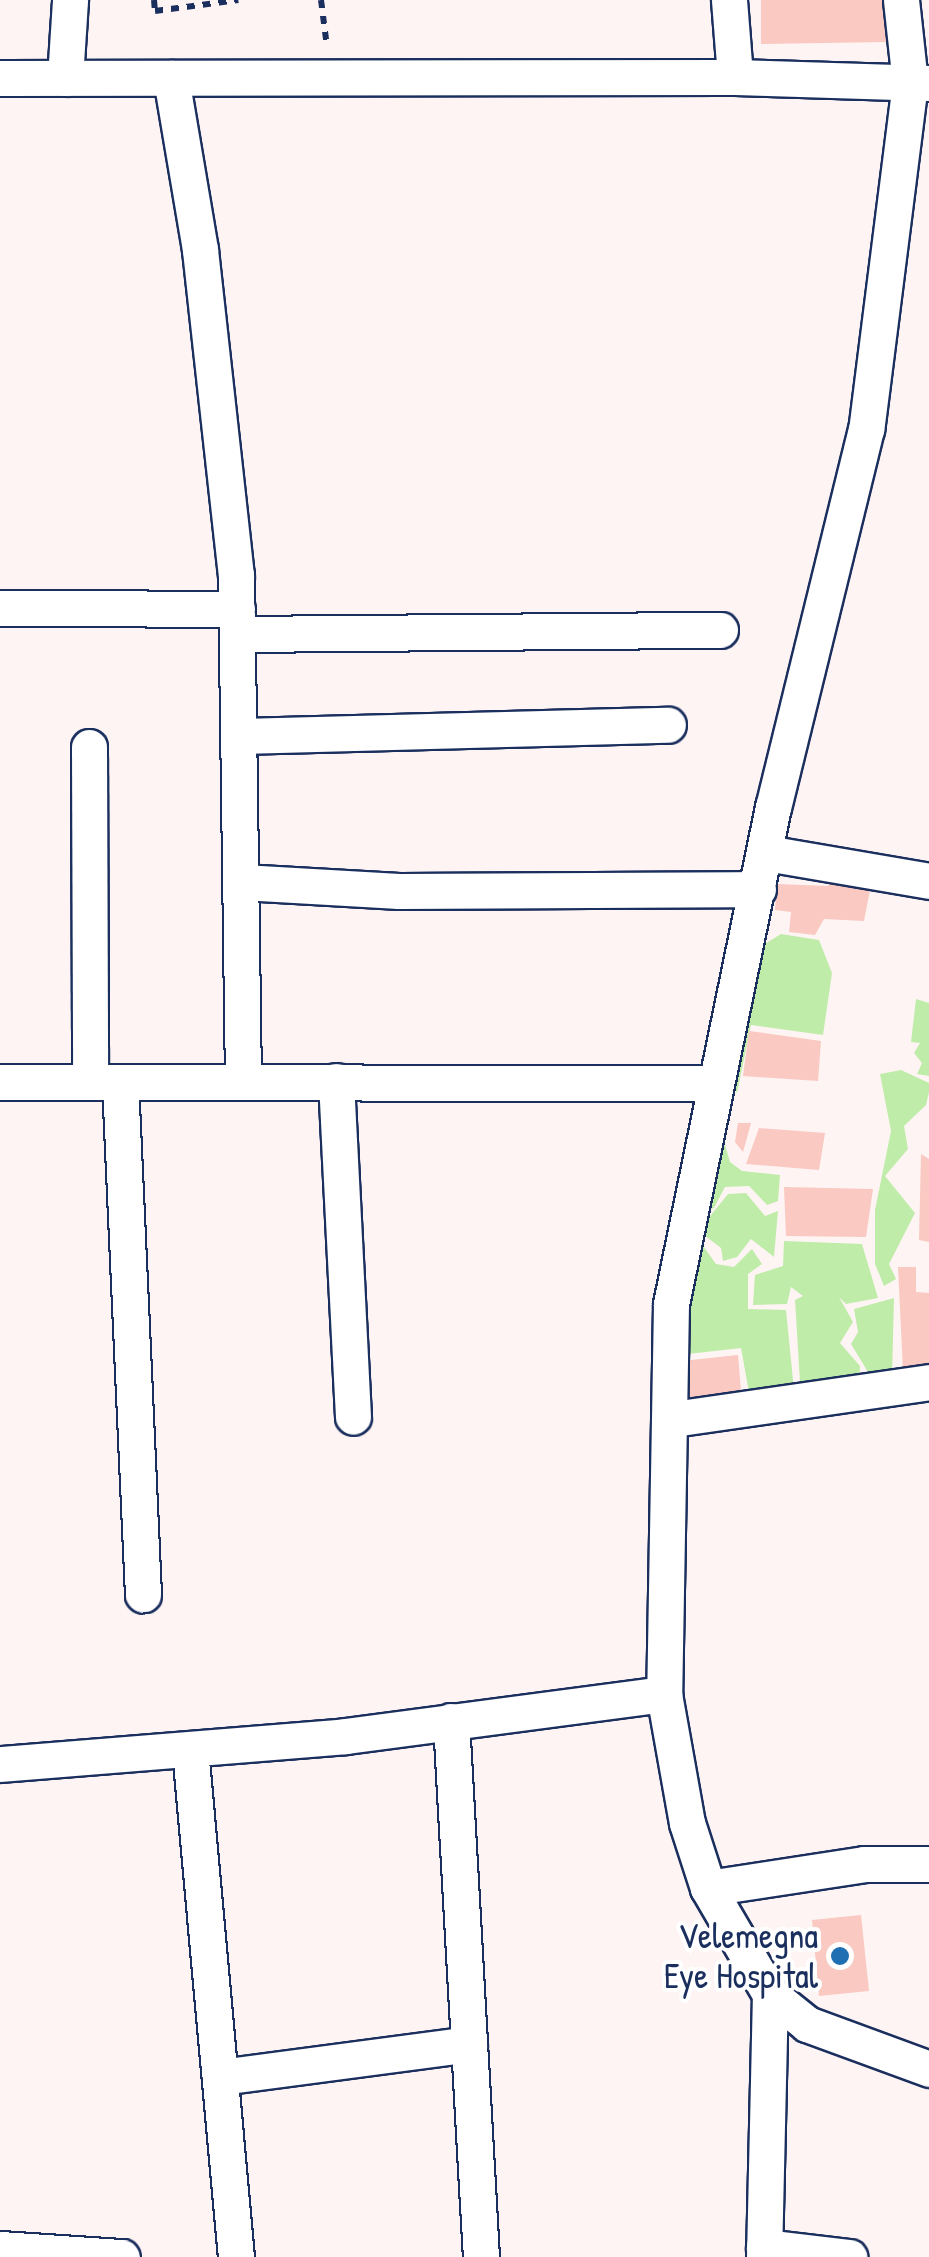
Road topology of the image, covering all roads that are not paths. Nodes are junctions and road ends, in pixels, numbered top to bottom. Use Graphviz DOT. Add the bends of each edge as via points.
graph roads {
  1 [pos="70,0"];
  2 [pos="729,0"];
  3 [pos="902,0"];
  4 [pos="735,77"];
  5 [pos="0,78"];
  6 [pos="65,78"];
  7 [pos="171,78"];
  8 [pos="919,83"];
  9 [pos="0,608"];
  10 [pos="237,622"];
  11 [pos="720,630"];
  12 [pos="668,725"];
  13 [pos="240,736"];
  14 [pos="88,747"];
  15 [pos="766,853"];
  16 [pos="929,881"];
  17 [pos="242,882"];
  18 [pos="758,888"];
  19 [pos="336,1081"];
  20 [pos="0,1082"];
  21 [pos="105,1082"];
  22 [pos="243,1082"];
  23 [pos="713,1083"];
  24 [pos="929,1382"];
  25 [pos="353,1416"];
  26 [pos="673,1419"];
  27 [pos="143,1594"];
  28 [pos="664,1694"];
  29 [pos="451,1722"];
  30 [pos="190,1750"];
  31 [pos="0,1764"];
  32 [pos="929,1864"];
  33 [pos="708,1888"];
  34 [pos="770,1994"];
  35 [pos="469,2044"];
  36 [pos="929,2069"];
  37 [pos="220,2077"];
  38 [pos="0,2250"];
  39 [pos="764,2252"];
  40 [pos="122,2257"];
  41 [pos="236,2257"];
  42 [pos="480,2257"];
  43 [pos="848,2257"];
  1 -- 6 [label="street"];
  2 -- 4 [label="street"];
  3 -- 8 [label="street"];
  4 -- 7 [label="street"];
  4 -- 8 [label="street"];
  5 -- 6 [label="street"];
  6 -- 7 [label="street"];
  7 -- 10 [label="street" via="200,250"];
  8 -- 15 [label="street" via="866,430"];
  9 -- 10 [label="street"];
  10 -- 11 [label="street"];
  10 -- 13 [label="street"];
  12 -- 13 [label="street"];
  13 -- 17 [label="street"];
  14 -- 21 [label="street"];
  15 -- 16 [label="street"];
  15 -- 18 [label="street"];
  17 -- 18 [label="street" via="399,891"];
  17 -- 22 [label="street"];
  18 -- 23 [label="street"];
  19 -- 22 [label="street"];
  19 -- 23 [label="street"];
  19 -- 25 [label="street"];
  20 -- 21 [label="street"];
  21 -- 22 [label="street"];
  21 -- 27 [label="street"];
  23 -- 26 [label="street" via="671,1304"];
  24 -- 26 [label="street"];
  26 -- 28 [label="street"];
  28 -- 29 [label="street"];
  28 -- 33 [label="street" via="687,1823"];
  29 -- 30 [label="street"];
  29 -- 35 [label="street"];
  30 -- 31 [label="street"];
  30 -- 37 [label="street"];
  32 -- 33 [label="street" via="864,1864"];
  33 -- 34 [label="street"];
  34 -- 36 [label="street" via="807,2024"];
  34 -- 39 [label="street"];
  35 -- 37 [label="street"];
  35 -- 42 [label="street"];
  37 -- 41 [label="street"];
  38 -- 40 [label="street"];
  39 -- 43 [label="street"];
}
